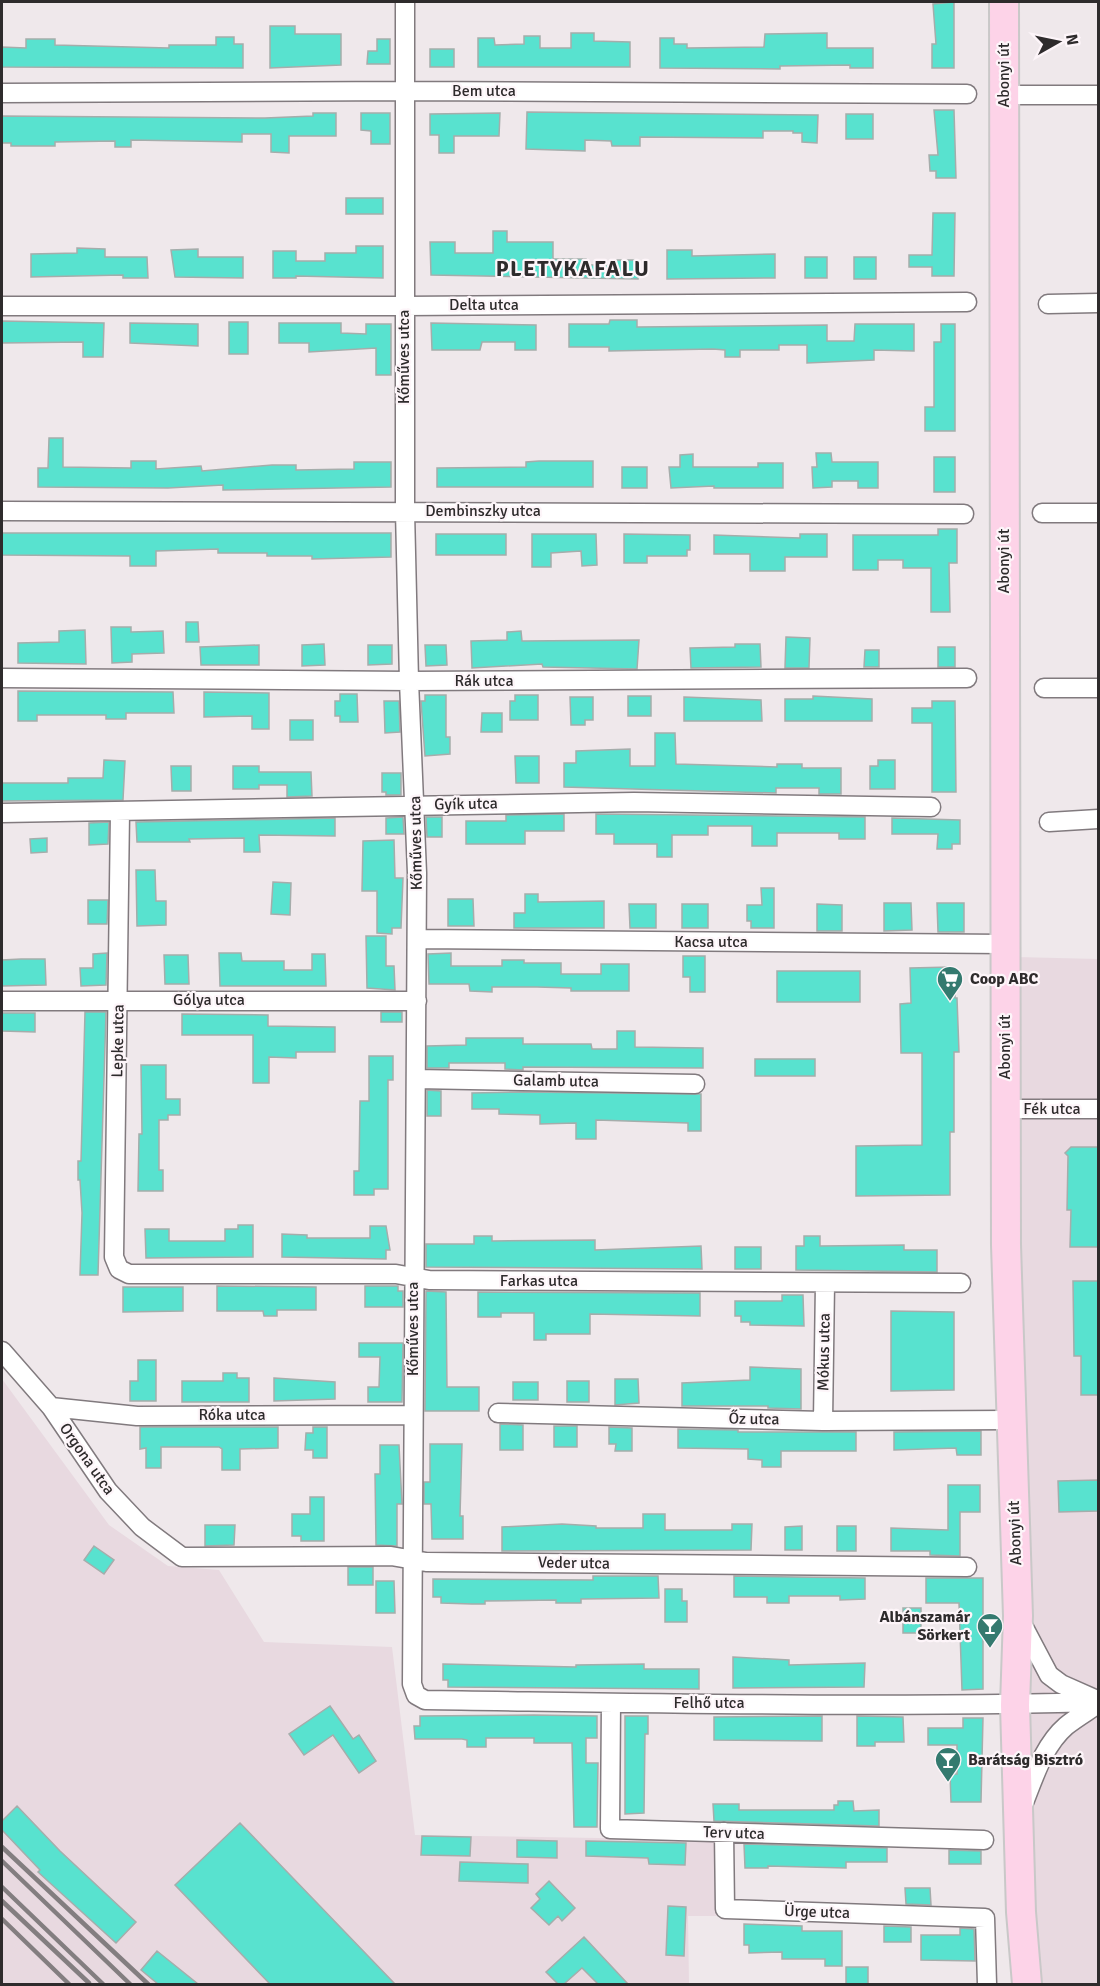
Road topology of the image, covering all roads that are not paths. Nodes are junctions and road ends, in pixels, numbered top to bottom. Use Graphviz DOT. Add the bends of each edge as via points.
graph roads {
  1 [pos="405,2"];
  2 [pos="1004,2"];
  3 [pos="406,91"];
  4 [pos="2,93"];
  5 [pos="967,94"];
  6 [pos="1005,95"];
  7 [pos="1098,95"];
  8 [pos="967,302"];
  9 [pos="1098,303"];
  10 [pos="1048,304"];
  11 [pos="2,306"];
  12 [pos="404,306"];
  13 [pos="2,511"];
  14 [pos="405,511"];
  15 [pos="1042,513"];
  16 [pos="1098,513"];
  17 [pos="964,514"];
  18 [pos="2,678"];
  19 [pos="967,678"];
  20 [pos="409,681"];
  21 [pos="1044,688"];
  22 [pos="1098,688"];
  23 [pos="416,805"];
  24 [pos="931,807"];
  25 [pos="120,812"];
  26 [pos="2,813"];
  27 [pos="1098,819"];
  28 [pos="1049,822"];
  29 [pos="417,939"];
  30 [pos="1005,944"];
  31 [pos="119,999"];
  32 [pos="417,1000"];
  33 [pos="2,1001"];
  34 [pos="417,1079"];
  35 [pos="695,1084"];
  36 [pos="1005,1109"];
  37 [pos="1098,1109"];
  38 [pos="119,1269"];
  39 [pos="413,1278"];
  40 [pos="825,1283"];
  41 [pos="960,1283"];
  42 [pos="2,1351"];
  43 [pos="51,1407"];
  44 [pos="498,1413"];
  45 [pos="413,1415"];
  46 [pos="1011,1420"];
  47 [pos="823,1421"];
  48 [pos="182,1557"];
  49 [pos="411,1558"];
  50 [pos="967,1567"];
  51 [pos="1018,1616"];
  52 [pos="412,1684"];
  53 [pos="1098,1702"];
  54 [pos="611,1703"];
  55 [pos="1015,1705"];
  56 [pos="1019,1816"];
  57 [pos="724,1832"];
  58 [pos="984,1840"];
  59 [pos="987,1984"];
  60 [pos="1027,1984"];
  1 -- 3 [label="street, Kőműves utca"];
  2 -- 6 [label="main road, Abonyi út"];
  3 -- 4 [label="street, Bem utca"];
  3 -- 5 [label="street, Bem utca"];
  3 -- 12 [label="street, Kőműves utca"];
  6 -- 7 [label="street"];
  6 -- 30 [label="main road, Abonyi út"];
  8 -- 12 [label="street, Delta utca"];
  9 -- 10 [label="street"];
  11 -- 12 [label="street, Delta utca"];
  12 -- 14 [label="street, Kőműves utca"];
  13 -- 14 [label="street, Dembinszky utca"];
  14 -- 17 [label="street, Dembinszky utca"];
  14 -- 20 [label="street, Kőműves utca"];
  15 -- 16 [label="street"];
  18 -- 20 [label="street, Rák utca"];
  19 -- 20 [label="street, Rák utca"];
  20 -- 23 [label="street, Kőműves utca"];
  21 -- 22 [label="street"];
  23 -- 24 [label="street, Gyík utca" via="634,802"];
  23 -- 25 [label="street, Gyík utca"];
  23 -- 29 [label="street, Kőműves utca"];
  25 -- 26 [label="street, Gyík utca"];
  25 -- 31 [label="street, Lepke utca"];
  27 -- 28 [label="street"];
  29 -- 30 [label="street, Kacsa utca"];
  29 -- 32 [label="street, Kőműves utca"];
  30 -- 36 [label="main road, Abonyi út"];
  31 -- 32 [label="street, Gólya utca"];
  31 -- 33 [label="street, Gólya utca"];
  31 -- 38 [label="street, Lepke utca" via="114,1257"];
  32 -- 34 [label="street, Kőműves utca"];
  34 -- 35 [label="street, Galamb utca"];
  34 -- 39 [label="street, Kőműves utca"];
  36 -- 37 [label="street, Fék utca"];
  36 -- 46 [label="main road, Abonyi út"];
  38 -- 39 [label="street, Farkas utca" via="129,1274 396,1274"];
  39 -- 40 [label="street, Farkas utca"];
  39 -- 45 [label="street, Kőműves utca"];
  40 -- 41 [label="street, Farkas utca"];
  40 -- 47 [label="street, Mókus utca"];
  42 -- 43 [label="street, Orgona utca"];
  43 -- 45 [label="street, Róka utca" via="137,1416"];
  43 -- 48 [label="street, Orgona utca" via="108,1491 142,1527"];
  44 -- 47 [label="street, Őz utca"];
  45 -- 49 [label="street, Kőműves utca"];
  46 -- 47 [label="street, Őz utca"];
  46 -- 51 [label="main road, Abonyi út"];
  48 -- 49 [label="street, Veder utca"];
  49 -- 50 [label="street, Veder utca" via="426,1562"];
  49 -- 52 [label="street, Kőműves utca"];
  51 -- 53 [label="street" via="1048,1675"];
  51 -- 55 [label="main road, Abonyi út"];
  52 -- 54 [label="street, Felhő utca" via="416,1695 424,1700"];
  53 -- 55 [label="street, Felhő utca"];
  53 -- 56 [label="street" via="1054,1740 1039,1764"];
  54 -- 55 [label="street, Felhő utca"];
  54 -- 57 [label="street, Terv utca" via="610,1829"];
  55 -- 56 [label="main road, Abonyi út"];
  56 -- 60 [label="main road, Abonyi út"];
  57 -- 58 [label="street, Terv utca"];
  57 -- 59 [label="street, Ürge utca" via="725,1909 985,1918"];
}
